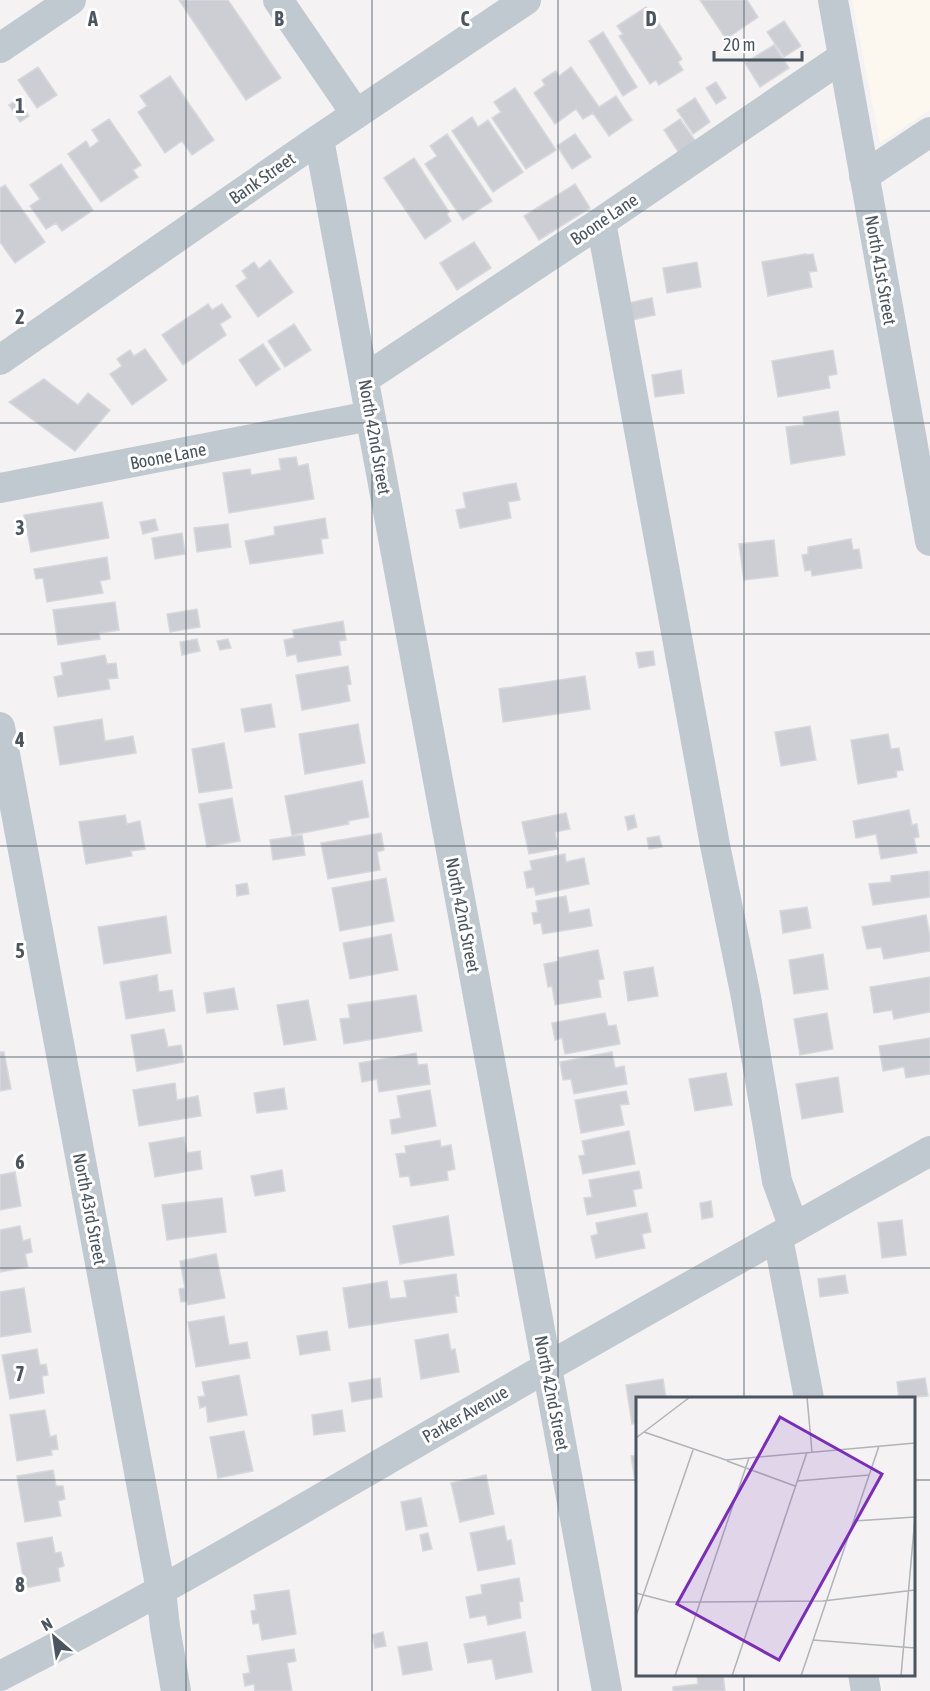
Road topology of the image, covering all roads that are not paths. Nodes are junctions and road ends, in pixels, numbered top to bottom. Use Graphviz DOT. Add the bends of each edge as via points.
graph roads {
  1 [pos="71,0"];
  2 [pos="278,0"];
  3 [pos="526,0"];
  4 [pos="833,0"];
  5 [pos="0,48"];
  6 [pos="843,57"];
  7 [pos="356,114"];
  8 [pos="930,132"];
  9 [pos="319,139"];
  10 [pos="864,176"];
  11 [pos="601,222"];
  12 [pos="0,360"];
  13 [pos="364,379"];
  14 [pos="370,416"];
  15 [pos="921,434"];
  16 [pos="0,488"];
  17 [pos="930,541"];
  18 [pos="0,727"];
  19 [pos="930,1151"];
  20 [pos="786,1233"];
  21 [pos="547,1367"];
  22 [pos="809,1397"];
  23 [pos="161,1590"];
  24 [pos="0,1676"];
  25 [pos="863,1676"];
  26 [pos="176,1691"];
  27 [pos="607,1691"];
  28 [pos="866,1691"];
  1 -- 5 [label="street"];
  2 -- 7 [label="street"];
  3 -- 7 [label="street, Bank Street"];
  4 -- 6 [label="street, North 41st Street"];
  6 -- 10 [label="street, North 41st Street"];
  6 -- 11 [label="street, Boone Lane"];
  7 -- 9 [label="street, Bank Street"];
  8 -- 10 [label="street"];
  9 -- 12 [label="street, Bank Street"];
  9 -- 13 [label="street, North 42nd Street"];
  10 -- 15 [label="street, North 41st Street"];
  11 -- 13 [label="street, Boone Lane"];
  11 -- 20 [label="street" via="746,997"];
  13 -- 14 [label="street, North 42nd Street"];
  14 -- 16 [label="street, Boone Lane"];
  14 -- 21 [label="street, North 42nd Street"];
  15 -- 17 [label="street, North 41st Street"];
  18 -- 23 [label="street, North 43rd Street"];
  19 -- 20 [label="street, Parker Avenue"];
  20 -- 21 [label="street, Parker Avenue"];
  20 -- 22 [label="street"];
  21 -- 23 [label="street, Parker Avenue"];
  21 -- 27 [label="street, North 42nd Street"];
  23 -- 24 [label="street, Parker Avenue"];
  23 -- 26 [label="street, North 43rd Street"];
  25 -- 28 [label="street"];
}
